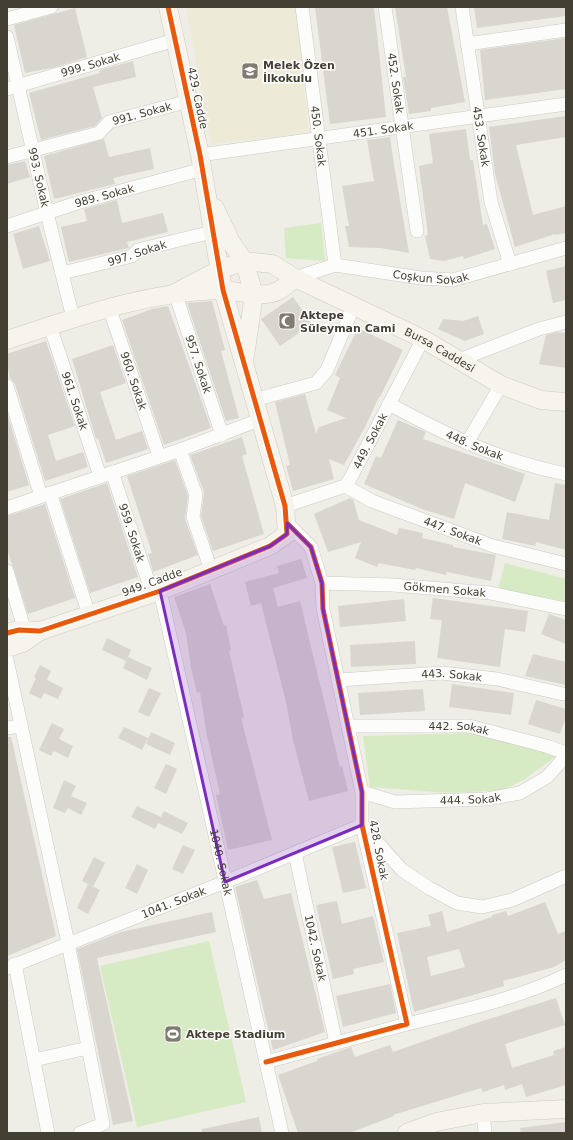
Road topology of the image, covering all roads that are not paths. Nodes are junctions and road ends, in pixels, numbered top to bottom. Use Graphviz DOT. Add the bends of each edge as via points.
graph roads {
  1 [pos="51,7"];
  2 [pos="168,7"];
  3 [pos="302,7"];
  4 [pos="385,7"];
  5 [pos="462,7"];
  6 [pos="7,19"];
  7 [pos="566,30"];
  8 [pos="7,37"];
  9 [pos="175,40"];
  10 [pos="467,44"];
  11 [pos="13,88"];
  12 [pos="188,101"];
  13 [pos="566,104"];
  14 [pos="478,116"];
  15 [pos="401,127"];
  16 [pos="317,139"];
  17 [pos="32,150"];
  18 [pos="7,157"];
  19 [pos="202,162"];
  20 [pos="208,193"];
  21 [pos="47,213"];
  22 [pos="7,226"];
  23 [pos="417,231"];
  24 [pos="212,232"];
  25 [pos="566,248"];
  26 [pos="244,261"];
  27 [pos="510,264"];
  28 [pos="335,265"];
  29 [pos="220,270"];
  30 [pos="62,273"];
  31 [pos="295,278"];
  32 [pos="223,290"];
  33 [pos="175,293"];
  34 [pos="254,294"];
  35 [pos="354,305"];
  36 [pos="109,307"];
  37 [pos="73,318"];
  38 [pos="566,322"];
  39 [pos="50,326"];
  40 [pos="423,339"];
  41 [pos="7,340"];
  42 [pos="459,360"];
  43 [pos="244,361"];
  44 [pos="501,385"];
  45 [pos="7,386"];
  46 [pos="254,400"];
  47 [pos="566,402"];
  48 [pos="389,404"];
  49 [pos="259,420"];
  50 [pos="222,435"];
  51 [pos="467,443"];
  52 [pos="180,450"];
  53 [pos="159,456"];
  54 [pos="106,474"];
  55 [pos="566,474"];
  56 [pos="345,486"];
  57 [pos="46,494"];
  58 [pos="7,508"];
  59 [pos="286,515"];
  60 [pos="566,564"];
  61 [pos="211,570"];
  62 [pos="7,571"];
  63 [pos="322,583"];
  64 [pos="7,589"];
  65 [pos="156,592"];
  66 [pos="566,609"];
  67 [pos="89,615"];
  68 [pos="21,637"];
  69 [pos="7,660"];
  70 [pos="339,680"];
  71 [pos="563,694"];
  72 [pos="21,726"];
  73 [pos="348,726"];
  74 [pos="7,728"];
  75 [pos="566,753"];
  76 [pos="566,756"];
  77 [pos="362,792"];
  78 [pos="362,825"];
  79 [pos="295,852"];
  80 [pos="566,876"];
  81 [pos="225,882"];
  82 [pos="68,943"];
  83 [pos="11,966"];
  84 [pos="566,975"];
  85 [pos="407,1024"];
  86 [pos="336,1043"];
  87 [pos="88,1048"];
  88 [pos="34,1060"];
  89 [pos="266,1062"];
  90 [pos="566,1109"];
  91 [pos="483,1113"];
  92 [pos="48,1133"];
  93 [pos="80,1133"];
  94 [pos="282,1133"];
  95 [pos="407,1133"];
  96 [pos="485,1133"];
  1 -- 6 [label="street"];
  2 -- 9 [label="street, 429. Cadde"];
  3 -- 16 [label="street, 450. Sokak"];
  4 -- 15 [label="street, 452. Sokak"];
  5 -- 10 [label="street, 453. Sokak"];
  7 -- 10 [label="street"];
  8 -- 11 [label="street, 993. Sokak"];
  9 -- 11 [label="street, 999. Sokak"];
  9 -- 12 [label="street, 429. Cadde"];
  10 -- 14 [label="street, 453. Sokak"];
  11 -- 17 [label="street, 993. Sokak"];
  12 -- 17 [label="street, 991. Sokak" via="110,122 99,133"];
  12 -- 19 [label="street, 429. Cadde"];
  13 -- 14 [label="street, 451. Sokak"];
  14 -- 15 [label="street, 451. Sokak"];
  14 -- 27 [label="street, 453. Sokak" via="491,202"];
  15 -- 16 [label="street, 451. Sokak"];
  15 -- 23 [label="street, 452. Sokak"];
  16 -- 19 [label="street, 451. Sokak"];
  16 -- 28 [label="street, 450. Sokak"];
  17 -- 18 [label="street, 991. Sokak"];
  17 -- 21 [label="street, 993. Sokak"];
  19 -- 20 [label="street, 429. Cadde"];
  19 -- 21 [label="street, 989. Sokak"];
  20 -- 24 [label="street"];
  20 -- 26 [label="street" via="230,242"];
  21 -- 22 [label="street, 989. Sokak"];
  21 -- 30 [label="street, 993. Sokak"];
  24 -- 29 [label="street"];
  24 -- 30 [label="street, 997. Sokak" via="138,250 132,256"];
  25 -- 27 [label="street, Coşkun Sokak"];
  26 -- 29 [label="street"];
  26 -- 31 [label="street, Bursa Caddesi" via="272,264"];
  26 -- 34 [label="street"];
  27 -- 28 [label="street, Coşkun Sokak" via="453,280 421,278"];
  28 -- 31 [label="street, Coşkun Sokak"];
  29 -- 32 [label="street"];
  29 -- 33 [label="street"];
  30 -- 37 [label="street, 993. Sokak"];
  31 -- 34 [label="street" via="277,292"];
  31 -- 35 [label="street, Bursa Caddesi"];
  32 -- 33 [label="street"];
  32 -- 34 [label="street"];
  32 -- 43 [label="street"];
  33 -- 36 [label="street"];
  33 -- 50 [label="street, 957. Sokak"];
  34 -- 43 [label="street"];
  35 -- 40 [label="street, Bursa Caddesi"];
  35 -- 46 [label="street" via="327,370 316,383"];
  36 -- 37 [label="street"];
  36 -- 53 [label="street, 960. Sokak"];
  37 -- 39 [label="street"];
  38 -- 42 [label="street" via="539,329"];
  39 -- 41 [label="street"];
  39 -- 54 [label="street, 961. Sokak"];
  40 -- 42 [label="street, Bursa Caddesi"];
  40 -- 48 [label="street, 449. Sokak"];
  42 -- 44 [label="street, Bursa Caddesi"];
  43 -- 46 [label="street"];
  44 -- 47 [label="street, Bursa Caddesi" via="541,400"];
  44 -- 51 [label="street"];
  45 -- 57 [label="street"];
  46 -- 49 [label="street"];
  48 -- 51 [label="street, 448. Sokak"];
  48 -- 56 [label="street, 449. Sokak"];
  49 -- 50 [label="street"];
  49 -- 59 [label="street"];
  50 -- 52 [label="street"];
  51 -- 55 [label="street, 448. Sokak" via="505,458"];
  52 -- 53 [label="street"];
  52 -- 61 [label="street" via="196,495 193,517"];
  53 -- 54 [label="street"];
  54 -- 57 [label="street"];
  54 -- 65 [label="street, 959. Sokak"];
  56 -- 59 [label="street"];
  56 -- 60 [label="street, 447. Sokak" via="372,501 492,546"];
  57 -- 58 [label="street"];
  57 -- 67 [label="street"];
  59 -- 61 [label="street, 949. Cadde" via="286,534 270,546"];
  59 -- 63 [label="street, 428. Sokak" via="311,547"];
  61 -- 65 [label="street, 949. Cadde"];
  62 -- 68 [label="street"];
  63 -- 66 [label="street, Gökmen Sokak" via="393,585 490,593"];
  63 -- 70 [label="street, 428. Sokak" via="323,609"];
  64 -- 68 [label="street"];
  65 -- 67 [label="street, 949. Cadde"];
  65 -- 81 [label="street, 1040. Sokak"];
  67 -- 68 [label="street, 949. Cadde"];
  69 -- 72 [label="street"];
  70 -- 71 [label="street, 443. Sokak" via="441,672 497,679"];
  70 -- 73 [label="street, 428. Sokak"];
  72 -- 74 [label="street"];
  72 -- 82 [label="street"];
  73 -- 75 [label="street, 442. Sokak" via="468,726"];
  73 -- 77 [label="street, 428. Sokak"];
  76 -- 77 [label="street, 444. Sokak" via="547,777 520,793 487,799 395,802"];
  77 -- 78 [label="street, 428. Sokak"];
  78 -- 79 [label="street, 1041. Sokak"];
  78 -- 80 [label="street" via="402,870 457,903 482,907 497,904"];
  78 -- 85 [label="street, 428. Sokak"];
  79 -- 81 [label="street, 1041. Sokak"];
  79 -- 86 [label="street, 1042. Sokak"];
  81 -- 82 [label="street, 1041. Sokak"];
  81 -- 89 [label="street, 1040. Sokak"];
  82 -- 83 [label="street, 1041. Sokak"];
  82 -- 87 [label="street"];
  83 -- 88 [label="street"];
  84 -- 85 [label="street" via="504,998"];
  85 -- 86 [label="street"];
  86 -- 89 [label="street"];
  87 -- 88 [label="street"];
  87 -- 93 [label="street" via="103,1124"];
  88 -- 92 [label="street"];
  89 -- 94 [label="street, 1040. Sokak"];
  90 -- 91 [label="street"];
  91 -- 95 [label="street" via="436,1122"];
  91 -- 96 [label="street"];
}
